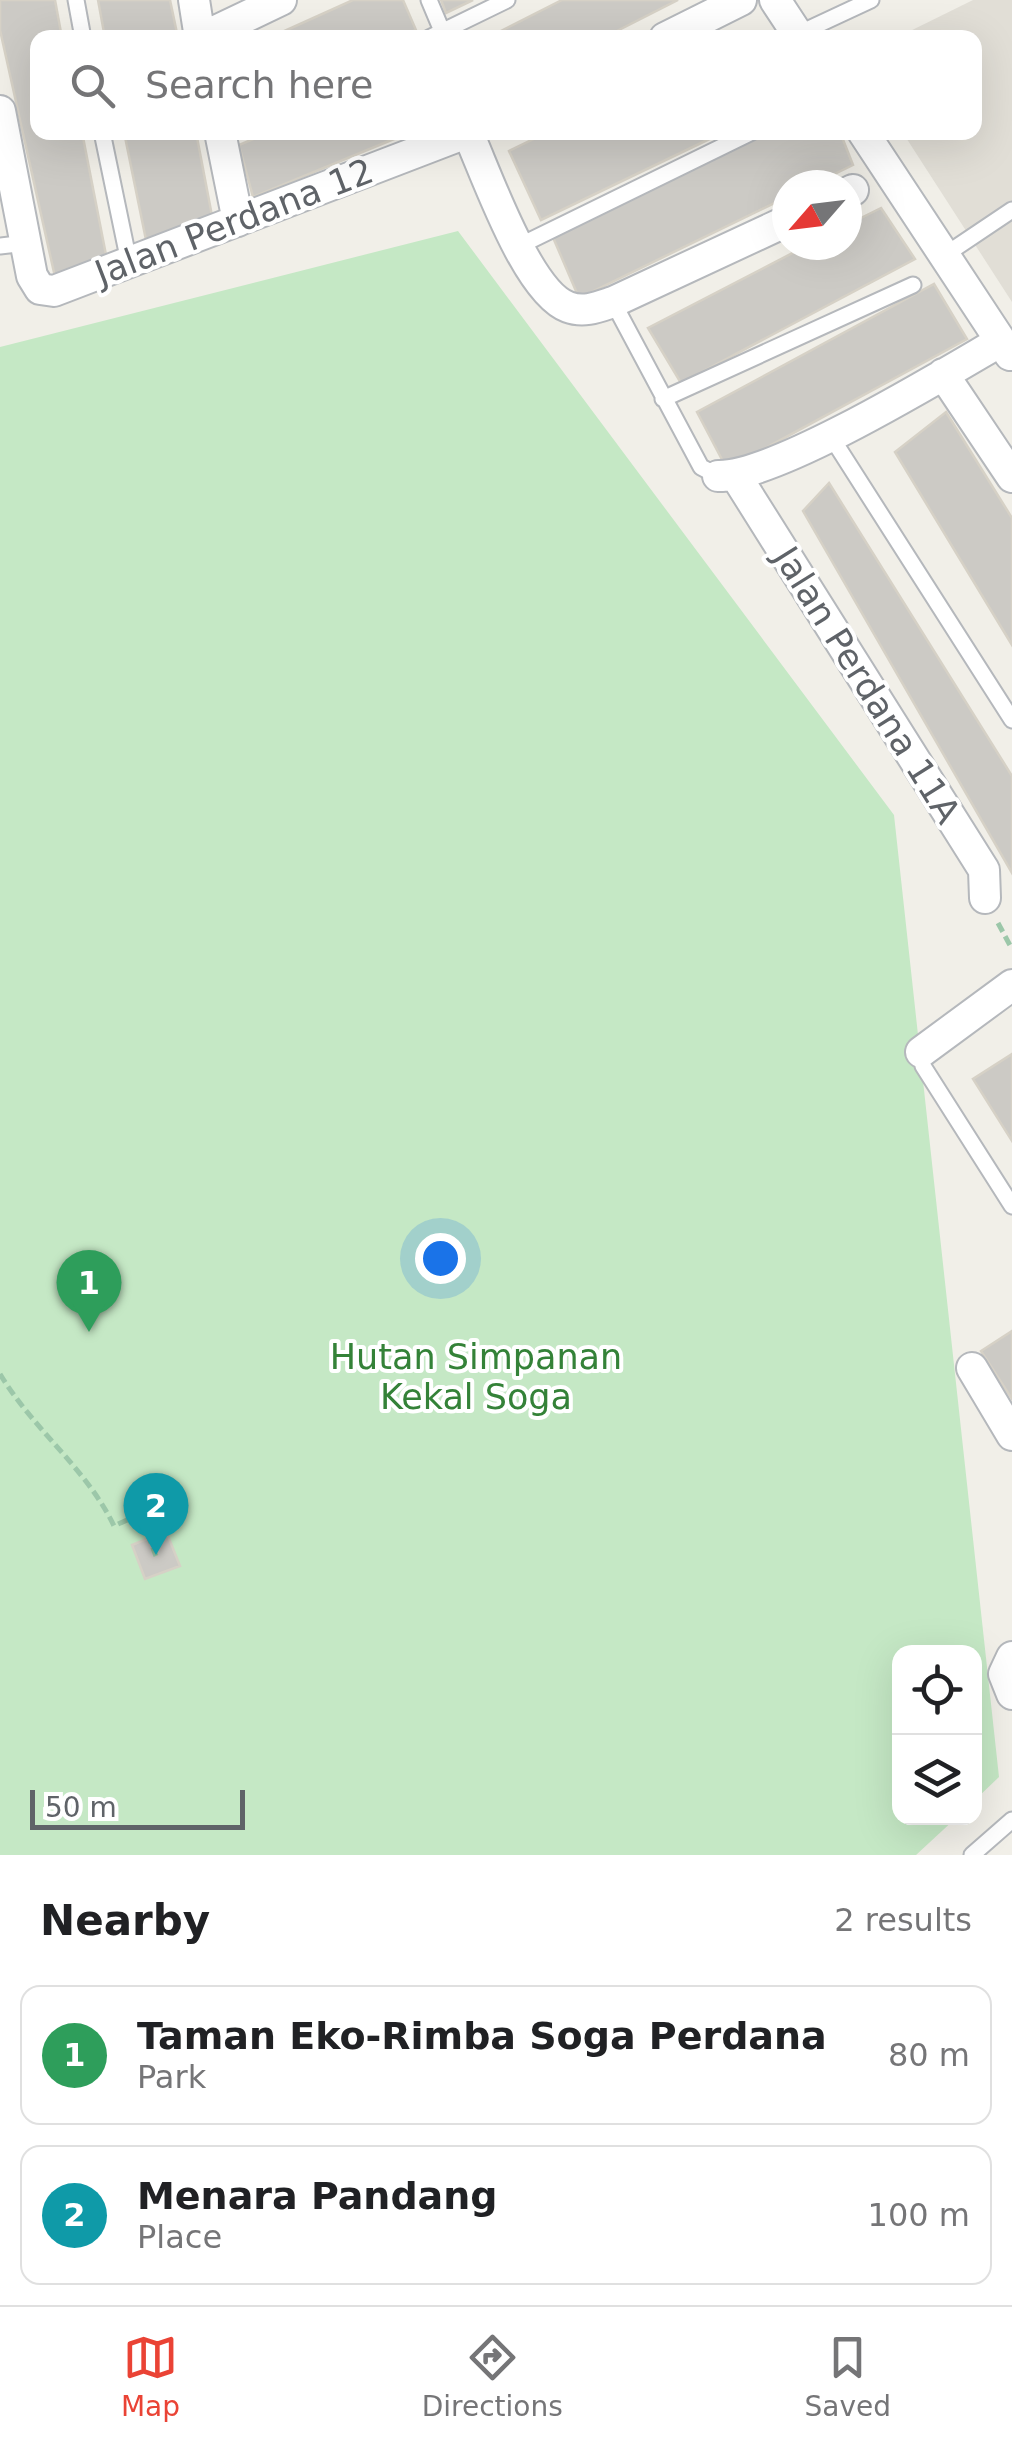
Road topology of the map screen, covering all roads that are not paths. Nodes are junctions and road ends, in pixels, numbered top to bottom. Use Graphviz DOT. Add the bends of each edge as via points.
graph roads {
  1 [pos="76,0"];
  2 [pos="194,0"];
  3 [pos="281,0"];
  4 [pos="429,0"];
  5 [pos="506,0"];
  6 [pos="741,0"];
  7 [pos="774,0"];
  8 [pos="871,0"];
  9 [pos="82,30"];
  10 [pos="200,30"];
  11 [pos="218,30"];
  12 [pos="436,30"];
  13 [pos="449,30"];
  14 [pos="682,30"];
  15 [pos="795,30"];
  16 [pos="811,30"];
  17 [pos="0,111"];
  18 [pos="104,140"];
  19 [pos="222,140"];
  20 [pos="451,140"];
  21 [pos="472,140"];
  22 [pos="736,140"];
  23 [pos="868,140"];
  24 [pos="1012,210"];
  25 [pos="238,221"];
  26 [pos="772,228"];
  27 [pos="13,244"];
  28 [pos="519,246"];
  29 [pos="945,255"];
  30 [pos="129,262"];
  31 [pos="913,285"];
  32 [pos="613,302"];
  33 [pos="1006,350"];
  34 [pos="943,374"];
  35 [pos="663,399"];
  36 [pos="830,435"];
  37 [pos="727,476"];
  38 [pos="1012,477"];
  39 [pos="1012,720"];
  40 [pos="984,898"];
  41 [pos="1012,984"];
  42 [pos="921,1052"];
  43 [pos="1012,1206"];
  44 [pos="972,1368"];
  45 [pos="1012,1435"];
  46 [pos="1012,1657"];
  47 [pos="1012,1694"];
  48 [pos="1012,1820"];
  49 [pos="972,1855"];
  1 -- 9 [label="lane"];
  2 -- 10 [label="street"];
  3 -- 11 [label="street"];
  4 -- 12 [label="lane"];
  5 -- 13 [label="lane"];
  6 -- 14 [label="street"];
  7 -- 15 [label="street"];
  8 -- 16 [label="lane"];
  17 -- 27 [label="street"];
  18 -- 30 [label="lane"];
  19 -- 25 [label="street"];
  20 -- 25 [label="street, Jalan Perdana 12"];
  21 -- 28 [label="street"];
  22 -- 28 [label="lane"];
  23 -- 29 [label="street"];
  24 -- 29 [label="lane"];
  25 -- 30 [label="street, Jalan Perdana 12"];
  26 -- 32 [label="street"];
  27 -- 30 [label="street, Jalan Perdana 12" via="40,289 54,290"];
  28 -- 32 [label="street" via="543,287 566,307 590,310"];
  29 -- 33 [label="street"];
  31 -- 35 [label="lane"];
  32 -- 35 [label="lane"];
  33 -- 34 [label="street"];
  34 -- 36 [label="street"];
  34 -- 38 [label="street"];
  35 -- 37 [label="lane" via="702,467"];
  36 -- 37 [label="street"];
  36 -- 39 [label="lane"];
  37 -- 40 [label="street, Jalan Perdana 11A" via="984,870"];
  41 -- 42 [label="street"];
  42 -- 43 [label="lane" via="923,1066"];
  44 -- 45 [label="street"];
  46 -- 47 [label="street" via="1004,1674"];
  48 -- 49 [label="lane"];
}
